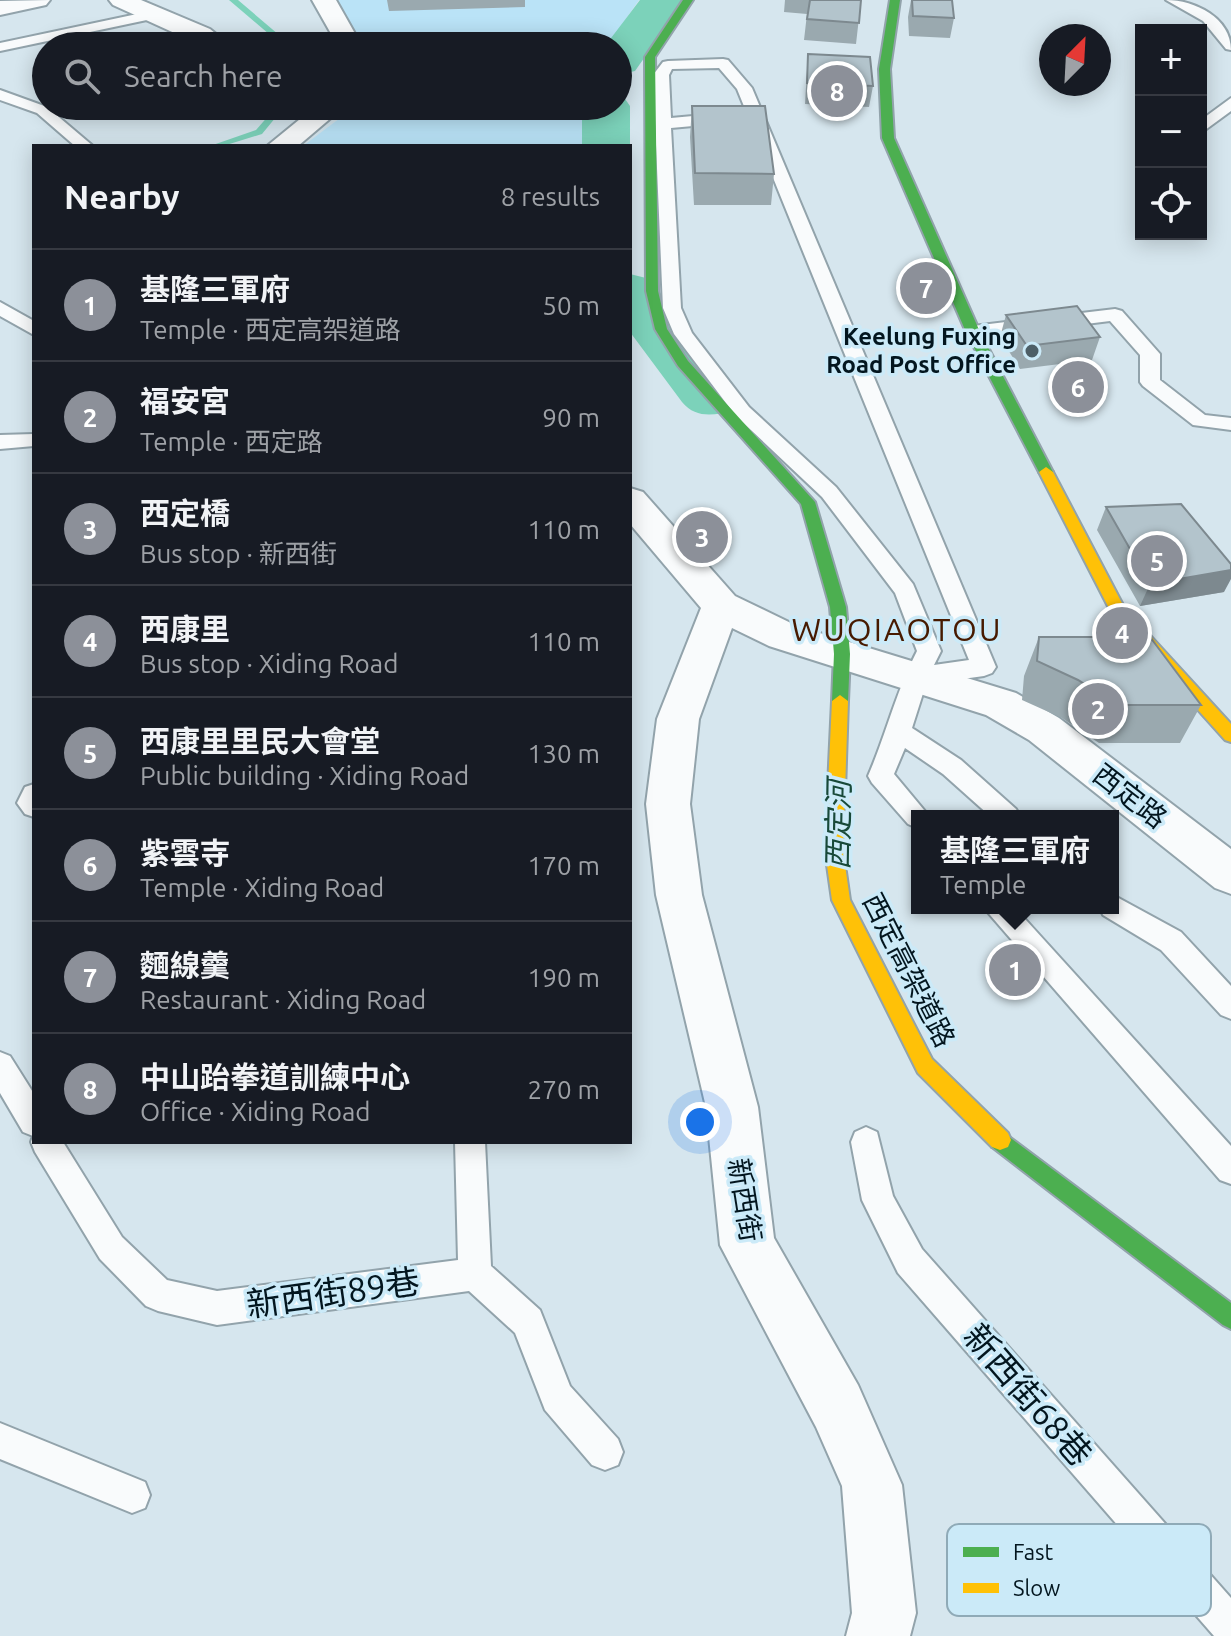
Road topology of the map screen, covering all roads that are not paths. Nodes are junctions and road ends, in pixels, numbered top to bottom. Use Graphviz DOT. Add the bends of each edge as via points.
graph roads {
  1 [pos="38,0"];
  2 [pos="121,0"];
  3 [pos="324,0"];
  4 [pos="688,0"];
  5 [pos="895,0"];
  6 [pos="1173,0"];
  7 [pos="0,8"];
  8 [pos="156,14"];
  9 [pos="71,32"];
  10 [pos="196,32"];
  11 [pos="342,32"];
  12 [pos="32,40"];
  13 [pos="1231,46"];
  14 [pos="0,47"];
  15 [pos="0,95"];
  16 [pos="1231,103"];
  17 [pos="32,106"];
  18 [pos="755,115"];
  19 [pos="54,120"];
  20 [pos="310,120"];
  21 [pos="1207,123"];
  22 [pos="662,124"];
  23 [pos="83,144"];
  24 [pos="283,144"];
  25 [pos="0,308"];
  26 [pos="32,328"];
  27 [pos="973,332"];
  28 [pos="1231,424"];
  29 [pos="32,440"];
  30 [pos="0,442"];
  31 [pos="632,502"];
  32 [pos="721,606"];
  33 [pos="825,649"];
  34 [pos="904,673"];
  35 [pos="899,732"];
  36 [pos="1231,735"];
  37 [pos="911,810"];
  38 [pos="1000,810"];
  39 [pos="1231,875"];
  40 [pos="1119,911"];
  41 [pos="1003,914"];
  42 [pos="1231,1006"];
  43 [pos="0,1066"];
  44 [pos="32,1119"];
  45 [pos="866,1142"];
  46 [pos="47,1144"];
  47 [pos="470,1144"];
  48 [pos="1231,1169"];
  49 [pos="475,1274"];
  50 [pos="1231,1317"];
  51 [pos="0,1441"];
  52 [pos="605,1452"];
  53 [pos="132,1495"];
  54 [pos="1141,1524"];
  55 [pos="1211,1604"];
  56 [pos="1231,1627"];
  57 [pos="878,1636"];
  1 -- 7 [label="street"];
  2 -- 8 [label="street"];
  3 -- 11 [label="street"];
  4 -- 33 [label="street, 西定高架道路" via="650,57 652,291 661,329 683,363 808,502 838,607"];
  5 -- 27 [label="street" via="887,29 881,110 888,138"];
  6 -- 13 [label="lane" via="1208,18"];
  8 -- 9 [label="lane"];
  8 -- 10 [label="street"];
  12 -- 14 [label="lane"];
  15 -- 17 [label="lane"];
  16 -- 21 [label="lane"];
  18 -- 22 [label="lane"];
  18 -- 22 [label="lane" via="744,88 723,63 680,63 668,65 661,75"];
  18 -- 34 [label="lane" via="984,667"];
  19 -- 23 [label="lane"];
  20 -- 24 [label="street"];
  22 -- 34 [label="lane" via="672,308 683,334 742,411 829,492 905,590 929,651"];
  25 -- 26 [label="lane"];
  27 -- 28 [label="lane" via="1115,315 1150,354 1150,382 1200,421"];
  27 -- 36 [label="street" via="1118,610"];
  29 -- 30 [label="lane"];
  31 -- 32 [label="street"];
  32 -- 33 [label="street" via="783,636"];
  32 -- 57 [label="street, 新西街" via="678,719 668,804 679,895 732,1107 747,1245 837,1406 872,1485 884,1613"];
  33 -- 34 [label="street, 西定路"];
  33 -- 50 [label="street, 西定高架道路" via="837,883 849,919 925,1066 1008,1148"];
  34 -- 35 [label="lane"];
  34 -- 39 [label="street, 西定路" via="1001,704 1044,729"];
  35 -- 37 [label="lane" via="881,776"];
  35 -- 38 [label="lane" via="952,767"];
  40 -- 42 [label="lane" via="1171,941"];
  41 -- 48 [label="lane"];
  43 -- 44 [label="lane"];
  45 -- 54 [label="lane, 新西街68巷" via="878,1200 910,1261"];
  46 -- 49 [label="lane, 新西街89巷" via="111,1248 158,1294 217,1308"];
  47 -- 49 [label="lane"];
  49 -- 52 [label="lane" via="528,1322 557,1398"];
  51 -- 53 [label="lane"];
  55 -- 56 [label="lane, 新西街68巷"];
}
